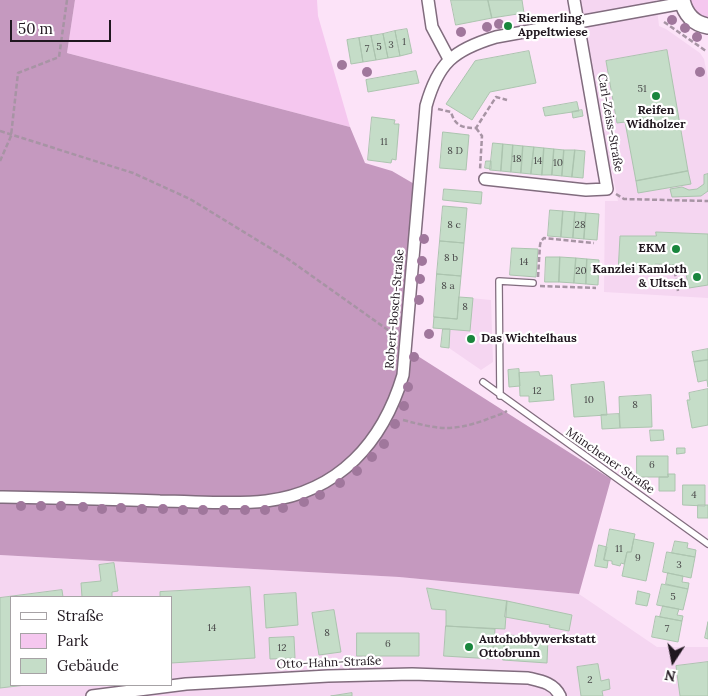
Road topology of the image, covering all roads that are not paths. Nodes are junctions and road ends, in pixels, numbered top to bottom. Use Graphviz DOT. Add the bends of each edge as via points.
graph roads {
  1 [pos="428,0"];
  2 [pos="574,0"];
  3 [pos="682,1"];
  4 [pos="578,22"];
  5 [pos="708,26"];
  6 [pos="449,59"];
  7 [pos="485,179"];
  8 [pos="533,282"];
  9 [pos="483,382"];
  10 [pos="500,396"];
  11 [pos="0,497"];
  12 [pos="708,544"];
  13 [pos="171,686"];
  14 [pos="172,686"];
  15 [pos="92,696"];
  16 [pos="98,696"];
  17 [pos="560,696"];
  1 -- 6 [label="street" via="432,27"];
  2 -- 4 [label="street, Carl-Zeiss-Straße"];
  3 -- 4 [label="street, Robert-Bosch-Straße"];
  3 -- 5 [label="main road" via="687,14"];
  4 -- 6 [label="street, Robert-Bosch-Straße" via="477,42"];
  4 -- 7 [label="street, Carl-Zeiss-Straße" via="608,190"];
  6 -- 11 [label="street, Robert-Bosch-Straße" via="432,86 426,106 403,375 392,408 370,443 345,468 308,490 274,499 243,502"];
  8 -- 10 [label="lane" via="499,281"];
  9 -- 10 [label="lane, Münchener Straße"];
  10 -- 12 [label="lane, Münchener Straße"];
  13 -- 16 [label="street, Otto-Hahn-Straße"];
  14 -- 17 [label="street, Otto-Hahn-Straße" via="412,674 528,678 554,687"];
  15 -- 16 [label="street, Otto-Hahn-Straße"];
}
